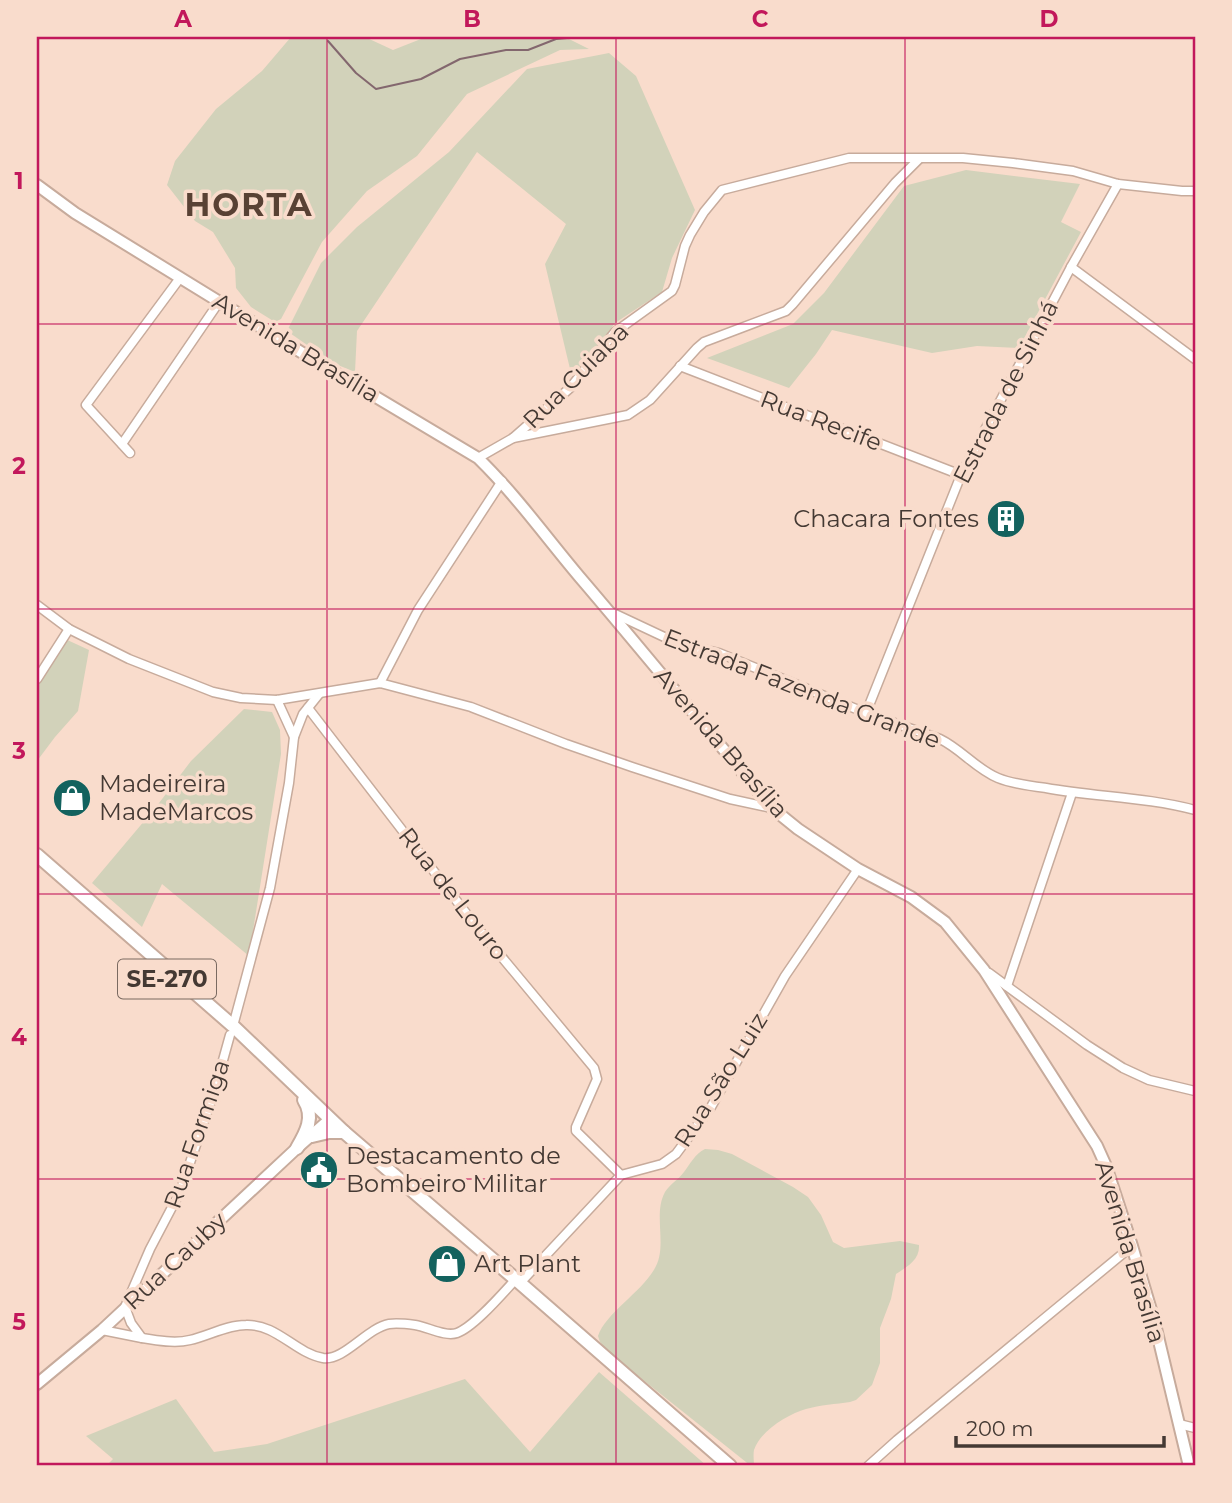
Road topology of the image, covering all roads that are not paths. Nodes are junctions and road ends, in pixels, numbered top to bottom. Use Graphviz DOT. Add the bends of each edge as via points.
graph roads {
  1 [pos="919,159"];
  2 [pos="1118,184"];
  3 [pos="37,185"];
  4 [pos="1195,191"];
  5 [pos="1071,267"];
  6 [pos="180,278"];
  7 [pos="219,302"];
  8 [pos="1195,359"];
  9 [pos="680,366"];
  10 [pos="513,438"];
  11 [pos="122,444"];
  12 [pos="131,453"];
  13 [pos="478,458"];
  14 [pos="961,475"];
  15 [pos="502,481"];
  16 [pos="37,605"];
  17 [pos="610,612"];
  18 [pos="69,629"];
  19 [pos="37,679"];
  20 [pos="380,683"];
  21 [pos="319,694"];
  22 [pos="277,699"];
  23 [pos="308,708"];
  24 [pos="866,713"];
  25 [pos="295,737"];
  26 [pos="1072,793"];
  27 [pos="772,808"];
  28 [pos="1195,810"];
  29 [pos="37,855"];
  30 [pos="37,864"];
  31 [pos="858,869"];
  32 [pos="984,970"];
  33 [pos="1007,986"];
  34 [pos="232,1030"];
  35 [pos="1195,1091"];
  36 [pos="304,1100"];
  37 [pos="320,1110"];
  38 [pos="330,1119"];
  39 [pos="344,1132"];
  40 [pos="312,1136"];
  41 [pos="297,1148"];
  42 [pos="621,1175"];
  43 [pos="1132,1245"];
  44 [pos="518,1281"];
  45 [pos="125,1307"];
  46 [pos="102,1330"];
  47 [pos="142,1338"];
  48 [pos="37,1384"];
  49 [pos="1179,1424"];
  50 [pos="1195,1427"];
  51 [pos="730,1466"];
  52 [pos="868,1466"];
  53 [pos="1189,1466"];
  1 -- 2 [label="street, Rua Cuiaba" via="963,158 1063,169"];
  1 -- 9 [label="street" via="790,308 704,342"];
  1 -- 10 [label="street, Rua Cuiaba" via="849,158 722,190 685,246 672,291 615,332 569,388"];
  2 -- 4 [label="street, Rua Cuiaba"];
  2 -- 5 [label="street, Estrada de Sinhá"];
  3 -- 6 [label="main road, Avenida Brasília"];
  5 -- 8 [label="street"];
  5 -- 14 [label="street, Estrada de Sinhá"];
  6 -- 7 [label="main road, Avenida Brasília"];
  6 -- 11 [label="street" via="86,405"];
  7 -- 11 [label="street"];
  7 -- 13 [label="main road, Avenida Brasília"];
  9 -- 10 [label="street" via="650,400 628,415"];
  9 -- 14 [label="street, Rua Recife"];
  10 -- 13 [label="street"];
  11 -- 12 [label="street"];
  13 -- 15 [label="main road, Avenida Brasília"];
  14 -- 24 [label="street, Estrada de Sinhá"];
  15 -- 17 [label="main road, Avenida Brasília"];
  15 -- 20 [label="street" via="418,610"];
  16 -- 18 [label="street"];
  17 -- 24 [label="street, Estrada Fazenda Grande" via="677,643 719,653"];
  17 -- 27 [label="main road, Avenida Brasília"];
  18 -- 19 [label="street"];
  18 -- 22 [label="street" via="213,692"];
  20 -- 21 [label="street"];
  20 -- 27 [label="street" via="471,707 632,767"];
  21 -- 22 [label="street"];
  21 -- 23 [label="street, Rua Formiga"];
  22 -- 25 [label="street"];
  23 -- 25 [label="street, Rua Formiga"];
  23 -- 42 [label="street, Rua de Louro" via="476,926 594,1068 597,1079 576,1127"];
  24 -- 26 [label="street, Estrada Fazenda Grande" via="940,739 1000,779"];
  25 -- 34 [label="street, Rua Formiga" via="270,888"];
  26 -- 28 [label="street, Estrada Fazenda Grande"];
  26 -- 33 [label="street"];
  27 -- 31 [label="main road, Avenida Brasília"];
  29 -- 34 [label="main road, SE-270"];
  30 -- 34 [label="main road, SE-270"];
  31 -- 32 [label="main road, Avenida Brasília" via="911,897 945,922"];
  31 -- 42 [label="street, Rua São Luiz" via="785,976 714,1102 676,1154 662,1164"];
  32 -- 33 [label="street"];
  32 -- 43 [label="main road, Avenida Brasília" via="1097,1146"];
  33 -- 35 [label="street" via="1123,1068 1149,1080"];
  34 -- 36 [label="main road, SE-270"];
  34 -- 37 [label="main road, SE-270"];
  34 -- 45 [label="street, Rua Formiga" via="180,1192"];
  36 -- 37 [label="main road, SE-270"];
  36 -- 41 [label="main road" via="309,1125"];
  37 -- 38 [label="main road, SE-270"];
  38 -- 39 [label="main road, SE-270"];
  38 -- 40 [label="main road, Rua Cauby"];
  39 -- 40 [label="main road"];
  39 -- 44 [label="main road, SE-270"];
  40 -- 41 [label="main road, Rua Cauby"];
  41 -- 45 [label="main road, Rua Cauby"];
  42 -- 44 [label="street"];
  43 -- 49 [label="main road, Avenida Brasília"];
  43 -- 52 [label="street"];
  44 -- 47 [label="street" via="458,1333 387,1325 330,1358 316,1356 269,1329 250,1325 188,1341"];
  44 -- 51 [label="main road, SE-270"];
  45 -- 46 [label="main road, Rua Cauby"];
  45 -- 47 [label="street"];
  46 -- 47 [label="street"];
  46 -- 48 [label="main road, Rua Cauby"];
  49 -- 50 [label="street"];
  49 -- 53 [label="main road, Avenida Brasília"];
}
